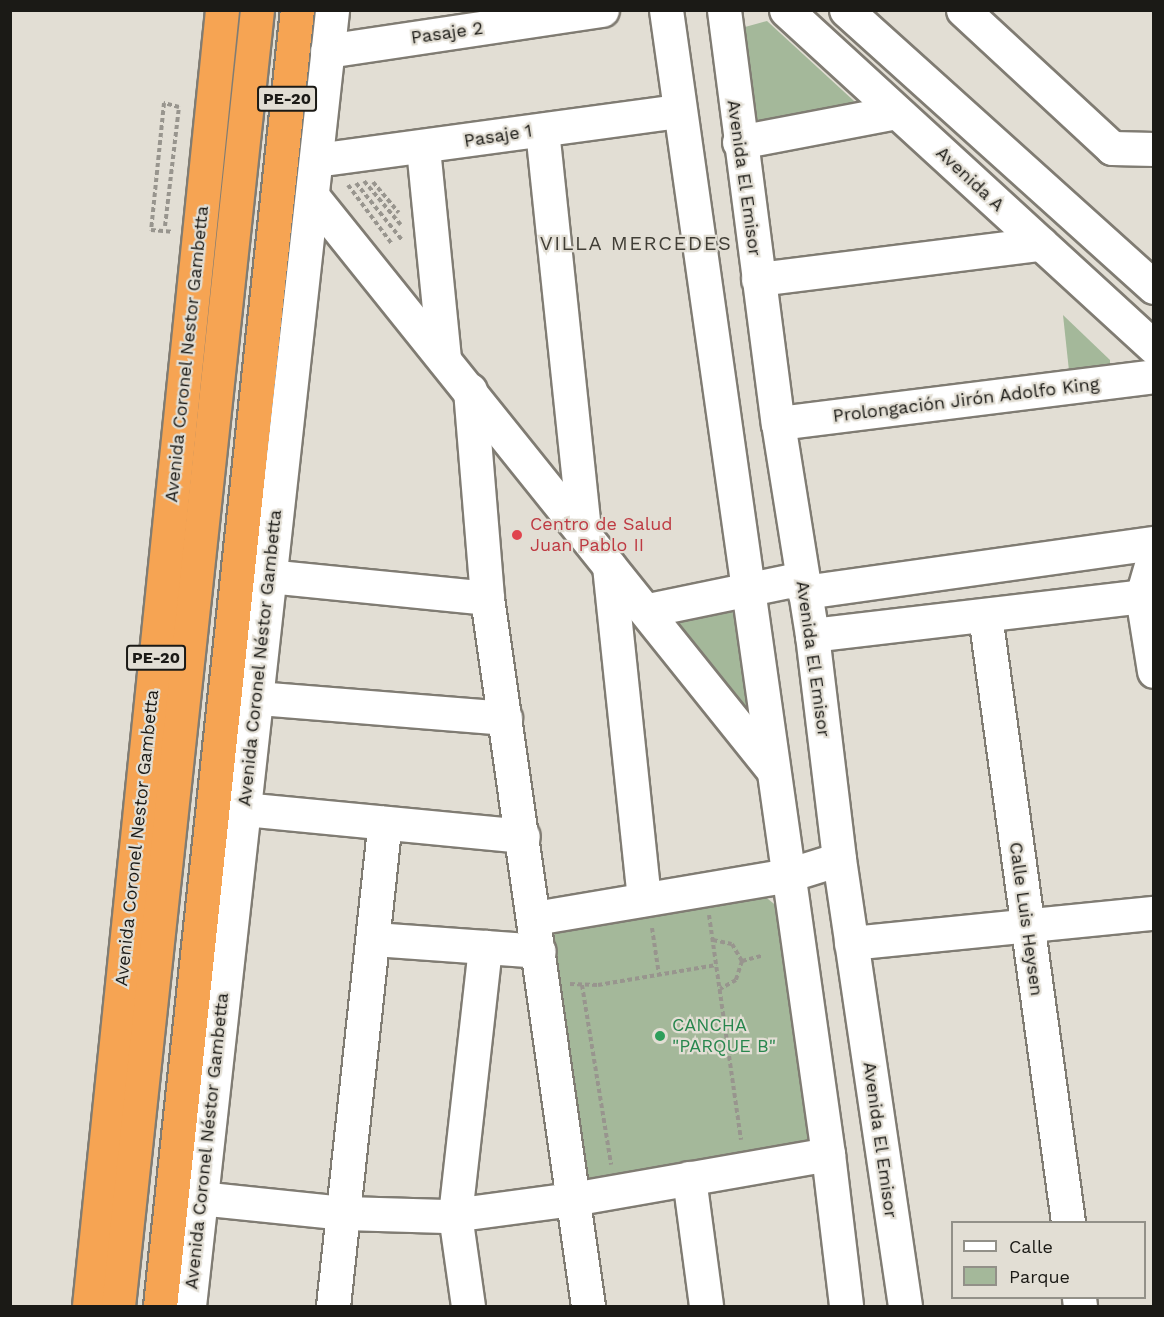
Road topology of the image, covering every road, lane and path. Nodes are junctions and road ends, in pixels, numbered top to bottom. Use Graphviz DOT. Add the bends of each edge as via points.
graph roads {
  1 [pos="222,10"];
  2 [pos="257,10"];
  3 [pos="297,10"];
  4 [pos="332,10"];
  5 [pos="602,10"];
  6 [pos="666,10"];
  7 [pos="724,10"];
  8 [pos="786,10"];
  9 [pos="846,10"];
  10 [pos="963,10"];
  11 [pos="327,51"];
  12 [pos="679,111"];
  13 [pos="896,112"];
  14 [pos="542,130"];
  15 [pos="739,142"];
  16 [pos="423,148"];
  17 [pos="1154,149"];
  18 [pos="316,160"];
  19 [pos="366,173"];
  20 [pos="326,192"];
  21 [pos="165,226"];
  22 [pos="172,232"];
  23 [pos="1041,244"];
  24 [pos="408,248"];
  25 [pos="399,254"];
  26 [pos="758,279"];
  27 [pos="1154,287"];
  28 [pos="1154,347"];
  29 [pos="444,359"];
  30 [pos="1154,376"];
  31 [pos="470,390"];
  32 [pos="778,423"];
  33 [pos="584,532"];
  34 [pos="1154,543"];
  35 [pos="1154,555"];
  36 [pos="609,566"];
  37 [pos="268,576"];
  38 [pos="803,585"];
  39 [pos="745,587"];
  40 [pos="1148,595"];
  41 [pos="487,598"];
  42 [pos="648,610"];
  43 [pos="985,615"];
  44 [pos="812,635"];
  45 [pos="1154,671"];
  46 [pos="257,698"];
  47 [pos="505,718"];
  48 [pos="772,770"];
  49 [pos="243,809"];
  50 [pos="385,823"];
  51 [pos="523,836"];
  52 [pos="839,859"];
  53 [pos="788,875"];
  54 [pos="648,910"];
  55 [pos="709,911"];
  56 [pos="1154,913"];
  57 [pos="535,918"];
  58 [pos="1026,927"];
  59 [pos="373,939"];
  60 [pos="712,940"];
  61 [pos="851,943"];
  62 [pos="485,947"];
  63 [pos="540,951"];
  64 [pos="761,957"];
  65 [pos="742,961"];
  66 [pos="716,965"];
  67 [pos="659,975"];
  68 [pos="560,983"];
  69 [pos="582,985"];
  70 [pos="720,988"];
  71 [pos="742,1147"];
  72 [pos="828,1154"];
  73 [pos="613,1178"];
  74 [pos="689,1178"];
  75 [pos="199,1198"];
  76 [pos="573,1199"];
  77 [pos="345,1213"];
  78 [pos="455,1215"];
  79 [pos="1068,1221"];
  80 [pos="89,1306"];
  81 [pos="118,1306"];
  82 [pos="160,1306"];
  83 [pos="189,1306"];
  84 [pos="333,1306"];
  85 [pos="468,1306"];
  86 [pos="588,1306"];
  87 [pos="706,1306"];
  88 [pos="846,1306"];
  89 [pos="905,1306"];
  1 -- 80 [label="highway, Avenida Coronel Nestor Gambetta / PE-20"];
  2 -- 81 [label="highway"];
  3 -- 82 [label="highway, PE-20"];
  4 -- 11 [label="street, Avenida Coronel Néstor Gambetta"];
  5 -- 11 [label="street, Pasaje 2"];
  6 -- 12 [label="street"];
  7 -- 15 [label="street, Avenida El Emisor"];
  8 -- 13 [label="street, Avenida A"];
  9 -- 27 [label="street"];
  10 -- 17 [label="street" via="1112,148"];
  11 -- 18 [label="street, Avenida Coronel Néstor Gambetta"];
  12 -- 14 [label="street, Pasaje 1"];
  12 -- 39 [label="street"];
  13 -- 15 [label="street"];
  13 -- 23 [label="street, Avenida A"];
  14 -- 16 [label="street, Pasaje 1"];
  14 -- 33 [label="street"];
  15 -- 26 [label="street, Avenida El Emisor"];
  16 -- 18 [label="street, Pasaje 1"];
  16 -- 29 [label="street"];
  18 -- 20 [label="street, Avenida Coronel Néstor Gambetta"];
  19 -- 24 [label="path" via="405,221 399,226 359,175 354,180"];
  20 -- 25 [label="path" via="346,183"];
  20 -- 29 [label="street"];
  20 -- 37 [label="street, Avenida Coronel Néstor Gambetta"];
  21 -- 22 [label="path" via="179,107 164,103 151,230"];
  23 -- 26 [label="street"];
  23 -- 28 [label="street, Avenida A"];
  26 -- 32 [label="street, Avenida El Emisor"];
  29 -- 31 [label="street"];
  30 -- 32 [label="street, Prolongación Jirón Adolfo King"];
  31 -- 33 [label="street"];
  31 -- 41 [label="street"];
  32 -- 38 [label="street, Avenida El Emisor"];
  33 -- 36 [label="street"];
  34 -- 38 [label="street"];
  35 -- 40 [label="street"];
  36 -- 42 [label="street"];
  36 -- 54 [label="street"];
  37 -- 41 [label="street"];
  37 -- 46 [label="street, Avenida Coronel Néstor Gambetta"];
  38 -- 39 [label="street"];
  38 -- 44 [label="street, Avenida El Emisor"];
  39 -- 42 [label="street"];
  39 -- 48 [label="street"];
  40 -- 43 [label="street"];
  40 -- 45 [label="street"];
  41 -- 47 [label="street"];
  42 -- 48 [label="street"];
  43 -- 44 [label="street"];
  43 -- 58 [label="street, Calle Luis Heysen"];
  44 -- 52 [label="street, Avenida El Emisor"];
  46 -- 47 [label="street"];
  46 -- 49 [label="street, Avenida Coronel Néstor Gambetta"];
  47 -- 51 [label="street"];
  48 -- 53 [label="street"];
  49 -- 50 [label="street"];
  49 -- 75 [label="street, Avenida Coronel Néstor Gambetta"];
  50 -- 51 [label="street"];
  50 -- 59 [label="street"];
  51 -- 57 [label="street"];
  52 -- 53 [label="street"];
  52 -- 61 [label="street, Avenida El Emisor"];
  53 -- 54 [label="street"];
  53 -- 72 [label="street"];
  54 -- 57 [label="street"];
  54 -- 67 [label="path"];
  55 -- 60 [label="path"];
  56 -- 58 [label="street"];
  57 -- 63 [label="street"];
  58 -- 61 [label="street"];
  58 -- 79 [label="street, Calle Luis Heysen"];
  59 -- 62 [label="street"];
  59 -- 77 [label="street"];
  60 -- 65 [label="path" via="732,944"];
  60 -- 66 [label="path"];
  61 -- 89 [label="street, Avenida El Emisor"];
  62 -- 63 [label="street"];
  62 -- 78 [label="street"];
  63 -- 76 [label="street"];
  64 -- 65 [label="path"];
  65 -- 70 [label="path" via="736,980"];
  66 -- 67 [label="path"];
  66 -- 70 [label="path"];
  67 -- 69 [label="path"];
  68 -- 69 [label="path"];
  69 -- 73 [label="path"];
  70 -- 71 [label="path"];
  72 -- 74 [label="street"];
  72 -- 88 [label="street"];
  74 -- 76 [label="street"];
  74 -- 87 [label="street"];
  75 -- 77 [label="street"];
  75 -- 83 [label="street, Avenida Coronel Néstor Gambetta"];
  76 -- 78 [label="street"];
  76 -- 86 [label="street"];
  77 -- 78 [label="street"];
  77 -- 84 [label="street"];
  78 -- 85 [label="street"];
}
